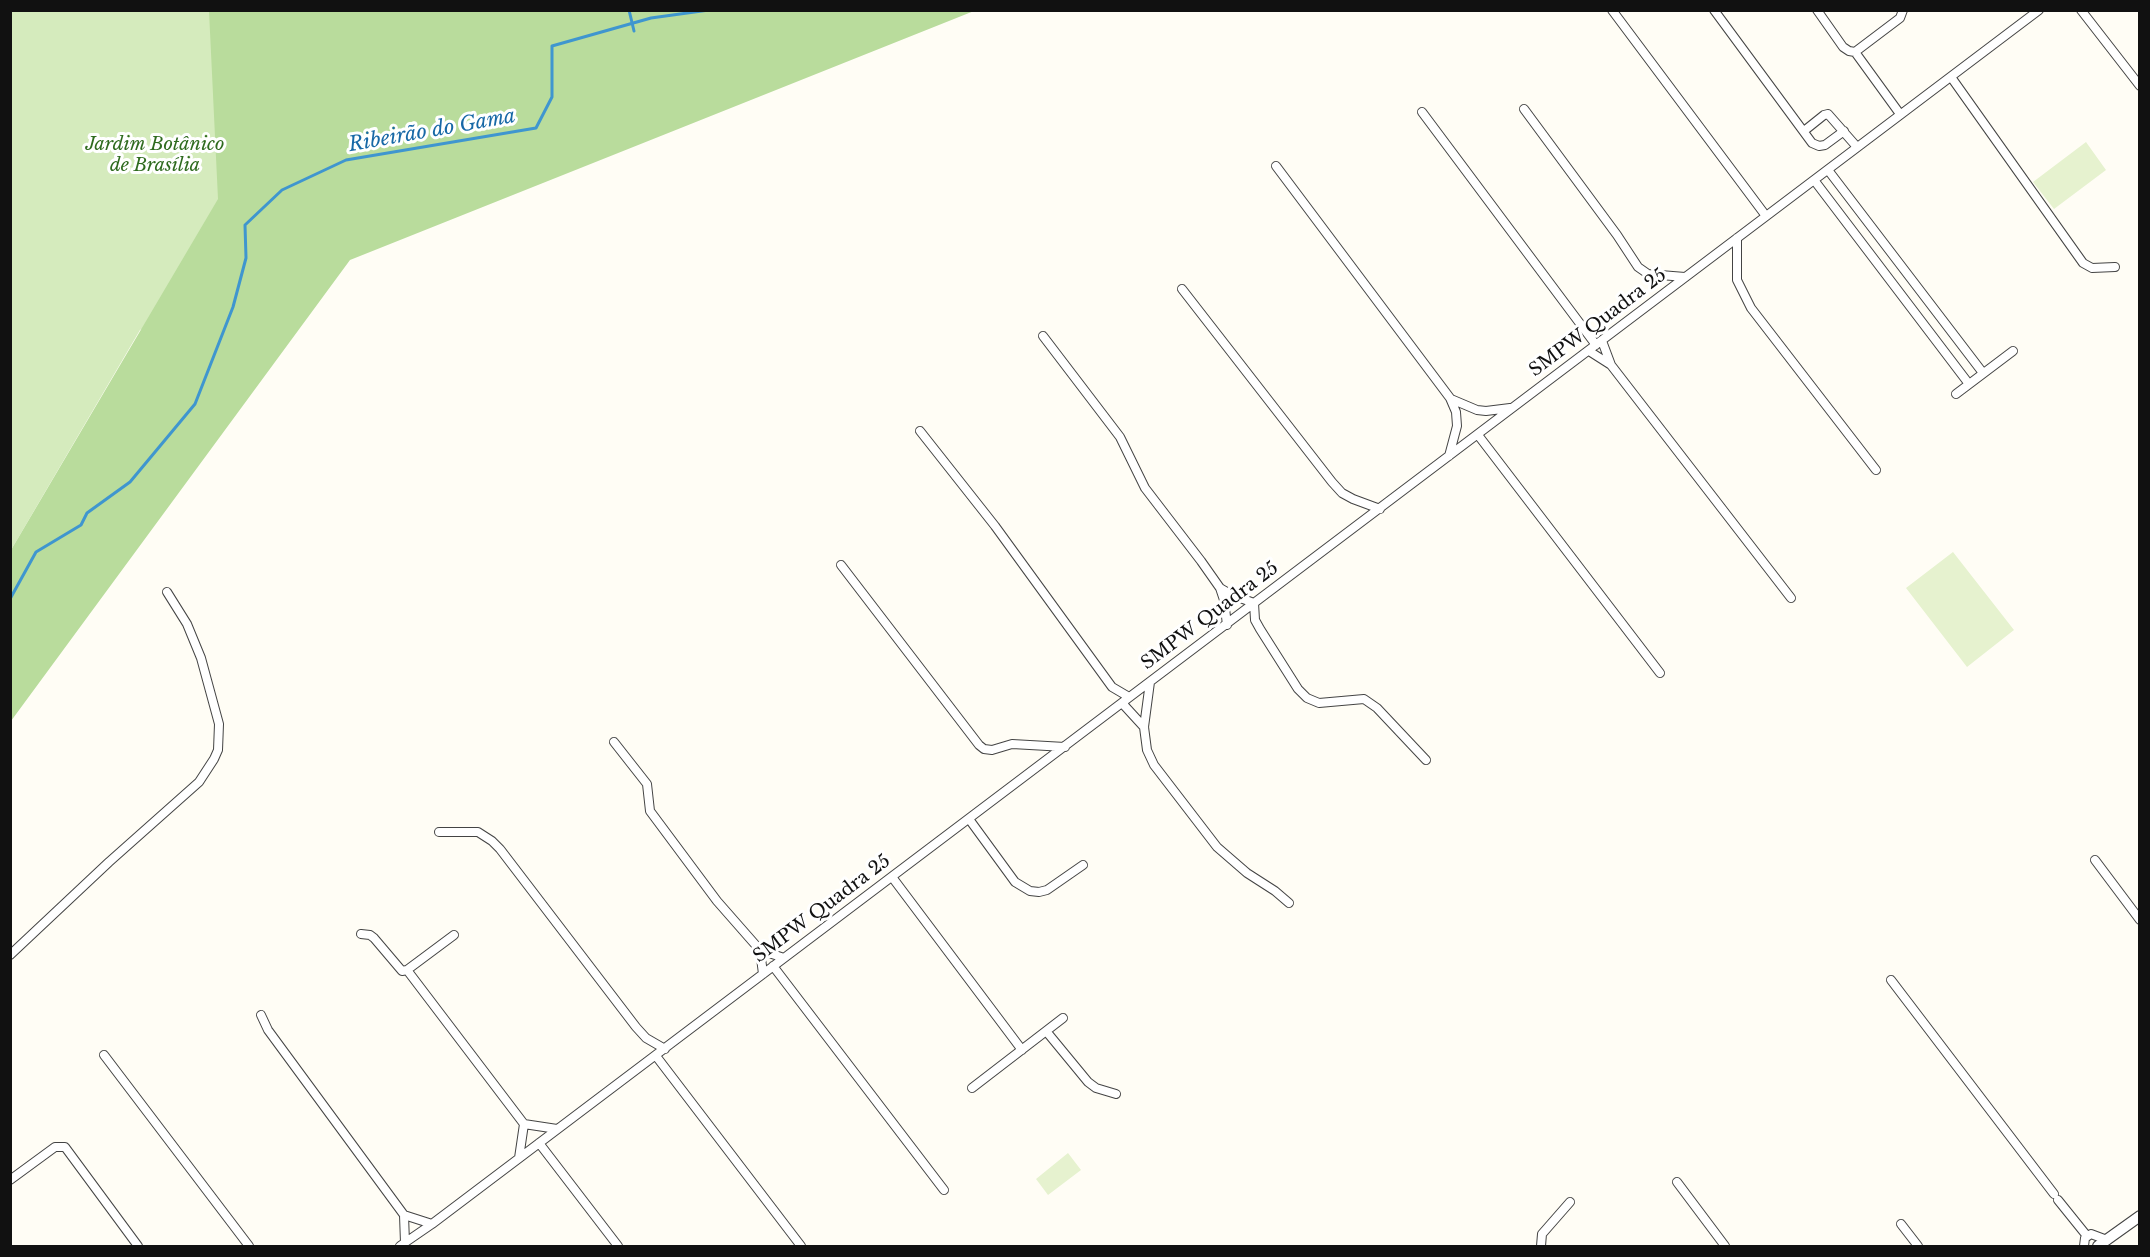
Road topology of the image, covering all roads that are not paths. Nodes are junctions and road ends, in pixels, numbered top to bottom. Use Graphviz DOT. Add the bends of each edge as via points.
graph roads {
  1 [pos="1612,10"];
  2 [pos="1714,10"];
  3 [pos="1816,10"];
  4 [pos="1903,10"];
  5 [pos="2039,10"];
  6 [pos="2081,10"];
  7 [pos="1855,52"];
  8 [pos="1951,77"];
  9 [pos="2139,86"];
  10 [pos="1524,110"];
  11 [pos="1422,112"];
  12 [pos="1900,114"];
  13 [pos="1844,130"];
  14 [pos="1804,131"];
  15 [pos="1857,147"];
  16 [pos="1276,166"];
  17 [pos="1828,170"];
  18 [pos="1814,180"];
  19 [pos="1857,208"];
  20 [pos="1766,216"];
  21 [pos="1843,219"];
  22 [pos="1737,238"];
  23 [pos="2115,267"];
  24 [pos="1685,277"];
  25 [pos="1182,289"];
  26 [pos="1922,293"];
  27 [pos="1908,303"];
  28 [pos="1043,336"];
  29 [pos="1599,343"];
  30 [pos="1589,351"];
  31 [pos="2013,351"];
  32 [pos="1611,365"];
  33 [pos="1983,373"];
  34 [pos="1969,384"];
  35 [pos="1956,394"];
  36 [pos="1450,398"];
  37 [pos="1514,408"];
  38 [pos="920,431"];
  39 [pos="1478,435"];
  40 [pos="1449,457"];
  41 [pos="1876,470"];
  42 [pos="1380,509"];
  43 [pos="841,565"];
  44 [pos="1221,588"];
  45 [pos="167,592"];
  46 [pos="1791,598"];
  47 [pos="1254,603"];
  48 [pos="1227,625"];
  49 [pos="1660,673"];
  50 [pos="1150,682"];
  51 [pos="1112,687"];
  52 [pos="1123,702"];
  53 [pos="1144,727"];
  54 [pos="615,741"];
  55 [pos="1065,747"];
  56 [pos="1425,760"];
  57 [pos="969,819"];
  58 [pos="440,831"];
  59 [pos="2095,860"];
  60 [pos="1083,865"];
  61 [pos="892,877"];
  62 [pos="1289,903"];
  63 [pos="2139,920"];
  64 [pos="361,934"];
  65 [pos="454,935"];
  66 [pos="760,950"];
  67 [pos="10,956"];
  68 [pos="784,958"];
  69 [pos="773,966"];
  70 [pos="407,970"];
  71 [pos="763,974"];
  72 [pos="1891,980"];
  73 [pos="261,1015"];
  74 [pos="1063,1018"];
  75 [pos="1046,1030"];
  76 [pos="665,1049"];
  77 [pos="1022,1050"];
  78 [pos="104,1055"];
  79 [pos="656,1056"];
  80 [pos="972,1088"];
  81 [pos="1116,1094"];
  82 [pos="524,1124"];
  83 [pos="557,1129"];
  84 [pos="539,1143"];
  85 [pos="519,1158"];
  86 [pos="10,1180"];
  87 [pos="1677,1182"];
  88 [pos="944,1190"];
  89 [pos="1570,1202"];
  90 [pos="404,1215"];
  91 [pos="2139,1216"];
  92 [pos="432,1224"];
  93 [pos="1901,1224"];
  94 [pos="2087,1236"];
  95 [pos="2103,1243"];
  96 [pos="402,1245"];
  97 [pos="138,1246"];
  98 [pos="249,1246"];
  99 [pos="618,1246"];
  100 [pos="801,1246"];
  101 [pos="1541,1246"];
  102 [pos="1725,1246"];
  103 [pos="1918,1246"];
  104 [pos="2084,1246"];
  1 -- 20 [label="street"];
  2 -- 14 [label="street"];
  3 -- 7 [label="street" via="1843,46"];
  4 -- 7 [label="street" via="1900,18"];
  5 -- 8 [label="street, SMPW Quadra 25"];
  6 -- 9 [label="street"];
  7 -- 12 [label="street"];
  8 -- 12 [label="street, SMPW Quadra 25"];
  8 -- 23 [label="street" via="2083,263 2092,268"];
  10 -- 24 [label="street" via="1638,267 1648,274"];
  11 -- 29 [label="street"];
  12 -- 15 [label="street, SMPW Quadra 25"];
  13 -- 14 [label="street" via="1822,146 1812,143"];
  13 -- 14 [label="street" via="1826,114"];
  13 -- 15 [label="street"];
  15 -- 17 [label="street, SMPW Quadra 25"];
  16 -- 36 [label="street"];
  17 -- 18 [label="street, SMPW Quadra 25"];
  17 -- 19 [label="street"];
  18 -- 20 [label="street, SMPW Quadra 25"];
  18 -- 21 [label="street"];
  19 -- 21 [label="street"];
  19 -- 26 [label="street"];
  20 -- 22 [label="street, SMPW Quadra 25"];
  21 -- 27 [label="street"];
  22 -- 24 [label="street, SMPW Quadra 25"];
  22 -- 41 [label="street" via="1737,280 1751,308"];
  24 -- 29 [label="street, SMPW Quadra 25"];
  25 -- 42 [label="street" via="1342,493"];
  26 -- 27 [label="street"];
  26 -- 33 [label="street"];
  27 -- 34 [label="street"];
  28 -- 44 [label="street" via="1120,438 1144,488"];
  29 -- 30 [label="street, SMPW Quadra 25"];
  29 -- 32 [label="street"];
  30 -- 32 [label="street"];
  30 -- 37 [label="street, SMPW Quadra 25"];
  31 -- 33 [label="street"];
  32 -- 46 [label="street"];
  33 -- 34 [label="street"];
  34 -- 35 [label="street"];
  36 -- 37 [label="street" via="1477,410"];
  36 -- 40 [label="street" via="1457,426"];
  37 -- 39 [label="street, SMPW Quadra 25"];
  38 -- 51 [label="street"];
  39 -- 40 [label="street, SMPW Quadra 25"];
  39 -- 49 [label="street"];
  40 -- 42 [label="street, SMPW Quadra 25"];
  42 -- 47 [label="street, SMPW Quadra 25"];
  43 -- 55 [label="street" via="979,746 992,750 1012,744"];
  44 -- 47 [label="street"];
  44 -- 48 [label="street"];
  45 -- 67 [label="street" via="187,624 201,658 219,724 218,750 199,782"];
  47 -- 48 [label="street, SMPW Quadra 25"];
  47 -- 56 [label="street" via="1260,629 1307,698 1319,703 1365,699"];
  48 -- 50 [label="street, SMPW Quadra 25"];
  50 -- 52 [label="street, SMPW Quadra 25"];
  50 -- 53 [label="street"];
  51 -- 52 [label="street"];
  51 -- 52 [label="street"];
  52 -- 53 [label="street"];
  52 -- 55 [label="street, SMPW Quadra 25"];
  53 -- 62 [label="street" via="1149,757 1209,838 1247,873"];
  54 -- 66 [label="street" via="647,784 650,811 717,901"];
  55 -- 57 [label="street, SMPW Quadra 25"];
  57 -- 60 [label="street" via="1022,888 1047,890"];
  57 -- 61 [label="street, SMPW Quadra 25"];
  58 -- 76 [label="street" via="478,832 500,849 636,1027"];
  59 -- 63 [label="street"];
  61 -- 68 [label="street, SMPW Quadra 25"];
  61 -- 77 [label="street"];
  64 -- 70 [label="street" via="374,938 399,969"];
  65 -- 70 [label="street"];
  66 -- 68 [label="street"];
  66 -- 71 [label="street"];
  68 -- 69 [label="street, SMPW Quadra 25"];
  69 -- 71 [label="street, SMPW Quadra 25"];
  69 -- 88 [label="street"];
  70 -- 82 [label="street"];
  71 -- 76 [label="street, SMPW Quadra 25"];
  72 -- 94 [label="street"];
  73 -- 90 [label="street" via="268,1030"];
  74 -- 75 [label="street"];
  75 -- 77 [label="street"];
  75 -- 81 [label="street" via="1088,1082"];
  76 -- 79 [label="street, SMPW Quadra 25"];
  77 -- 80 [label="street"];
  78 -- 98 [label="street"];
  79 -- 83 [label="street, SMPW Quadra 25"];
  79 -- 100 [label="street"];
  82 -- 83 [label="street"];
  82 -- 85 [label="street"];
  83 -- 84 [label="street, SMPW Quadra 25"];
  84 -- 85 [label="street, SMPW Quadra 25"];
  84 -- 99 [label="street"];
  85 -- 92 [label="street, SMPW Quadra 25"];
  86 -- 97 [label="street" via="55,1147 65,1147"];
  87 -- 102 [label="street"];
  89 -- 101 [label="street" via="1542,1234"];
  90 -- 92 [label="street"];
  90 -- 96 [label="street"];
  91 -- 95 [label="street"];
  92 -- 96 [label="street, SMPW Quadra 25"];
  93 -- 103 [label="street"];
  94 -- 95 [label="street" via="2096,1234"];
  94 -- 104 [label="street"];
}
